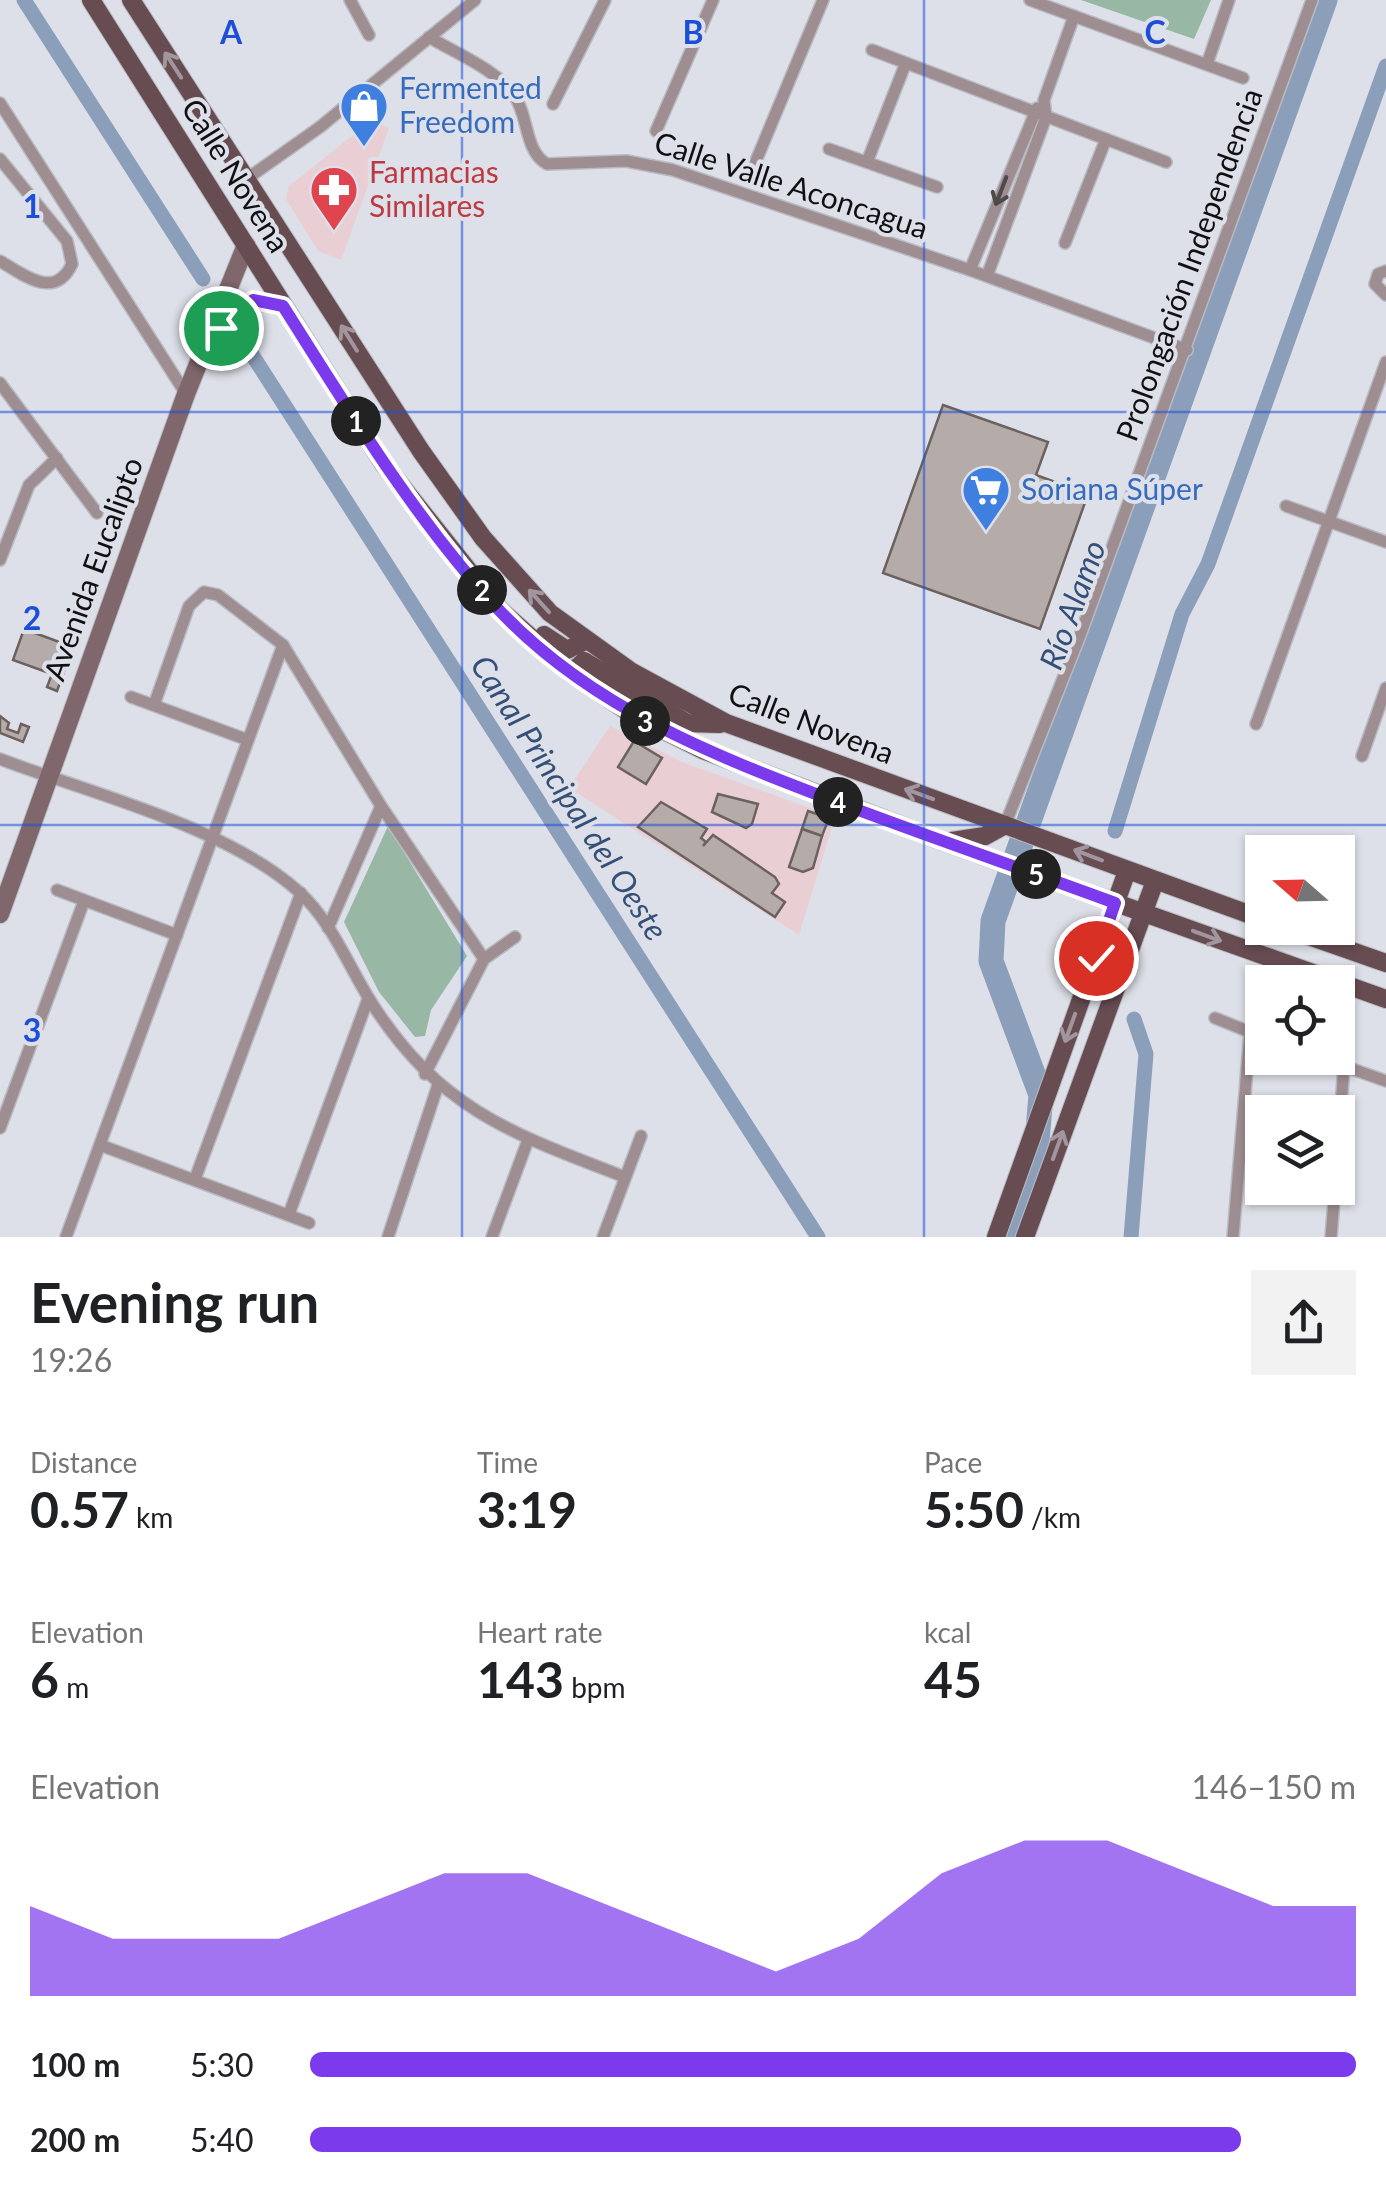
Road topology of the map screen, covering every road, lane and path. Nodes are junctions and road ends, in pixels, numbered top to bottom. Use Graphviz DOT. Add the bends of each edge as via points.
graph roads {
  1 [pos="91,0"];
  2 [pos="131,0"];
  3 [pos="475,0"];
  4 [pos="605,0"];
  5 [pos="713,0"];
  6 [pos="823,0"];
  7 [pos="1030,0"];
  8 [pos="1228,0"];
  9 [pos="1312,0"];
  10 [pos="353,1"];
  11 [pos="1074,16"];
  12 [pos="369,34"];
  13 [pos="429,37"];
  14 [pos="872,50"];
  15 [pos="905,64"];
  16 [pos="1207,64"];
  17 [pos="1244,78"];
  18 [pos="1044,100"];
  19 [pos="0,103"];
  20 [pos="553,104"];
  21 [pos="1032,112"];
  22 [pos="1046,116"];
  23 [pos="656,131"];
  24 [pos="1106,140"];
  25 [pos="829,150"];
  26 [pos="0,159"];
  27 [pos="867,162"];
  28 [pos="1166,162"];
  29 [pos="753,168"];
  30 [pos="248,178"];
  31 [pos="936,187"];
  32 [pos="1066,243"];
  33 [pos="246,245"];
  34 [pos="0,261"];
  35 [pos="970,270"];
  36 [pos="1386,270"];
  37 [pos="987,276"];
  38 [pos="1386,295"];
  39 [pos="283,306"];
  40 [pos="206,347"];
  41 [pos="1187,350"];
  42 [pos="1386,362"];
  43 [pos="0,382"];
  44 [pos="186,394"];
  45 [pos="57,458"];
  46 [pos="1286,506"];
  47 [pos="97,512"];
  48 [pos="1330,522"];
  49 [pos="443,538"];
  50 [pos="1386,542"];
  51 [pos="0,560"];
  52 [pos="585,641"];
  53 [pos="283,645"];
  54 [pos="571,672"];
  55 [pos="1386,688"];
  56 [pos="130,697"];
  57 [pos="154,705"];
  58 [pos="726,723"];
  59 [pos="1256,724"];
  60 [pos="248,740"];
  61 [pos="1362,756"];
  62 [pos="0,759"];
  63 [pos="48,777"];
  64 [pos="382,806"];
  65 [pos="1008,826"];
  66 [pos="212,838"];
  67 [pos="942,841"];
  68 [pos="1127,871"];
  69 [pos="1155,881"];
  70 [pos="57,890"];
  71 [pos="301,893"];
  72 [pos="84,902"];
  73 [pos="1115,903"];
  74 [pos="1143,913"];
  75 [pos="1245,913"];
  76 [pos="0,914"];
  77 [pos="328,928"];
  78 [pos="176,935"];
  79 [pos="515,937"];
  80 [pos="1335,945"];
  81 [pos="484,958"];
  82 [pos="1386,963"];
  83 [pos="368,999"];
  84 [pos="1386,1000"];
  85 [pos="1214,1018"];
  86 [pos="1245,1031"];
  87 [pos="1355,1069"];
  88 [pos="425,1074"];
  89 [pos="1251,1075"];
  90 [pos="1386,1080"];
  91 [pos="438,1085"];
  92 [pos="0,1128"];
  93 [pos="641,1136"];
  94 [pos="528,1140"];
  95 [pos="100,1145"];
  96 [pos="625,1176"];
  97 [pos="195,1179"];
  98 [pos="1333,1205"];
  99 [pos="289,1214"];
  100 [pos="309,1222"];
  101 [pos="66,1237"];
  102 [pos="388,1237"];
  103 [pos="492,1237"];
  104 [pos="603,1237"];
  105 [pos="996,1237"];
  106 [pos="1025,1237"];
  107 [pos="1233,1237"];
  108 [pos="1331,1237"];
  1 -- 33 [label="main road, Calle Novena"];
  30 -- 2 [label="main road, Calle Novena, one-way"];
  3 -- 13 [label="street"];
  4 -- 20 [label="street"];
  5 -- 23 [label="street"];
  6 -- 29 [label="street"];
  7 -- 11 [label="street"];
  8 -- 16 [label="street"];
  9 -- 41 [label="street, Prolongación Independencia"];
  10 -- 12 [label="street"];
  11 -- 16 [label="street"];
  11 -- 18 [label="street"];
  13 -- 30 [label="street"];
  13 -- 35 [label="street, Calle Valle Aconcagua" via="514,94 534,152 547,164 662,167"];
  14 -- 15 [label="street"];
  15 -- 21 [label="street"];
  15 -- 27 [label="street"];
  16 -- 17 [label="street"];
  18 -- 21 [label="street"];
  18 -- 22 [label="street"];
  19 -- 44 [label="street"];
  21 -- 22 [label="street"];
  21 -- 35 [label="street, one-way"];
  22 -- 24 [label="street"];
  22 -- 37 [label="street"];
  24 -- 28 [label="street"];
  24 -- 32 [label="street"];
  25 -- 27 [label="street"];
  26 -- 34 [label="street" via="72,251 72,264 60,282 36,282"];
  27 -- 31 [label="street"];
  52 -- 30 [label="main road, Calle Novena, one-way" via="550,613 483,538"];
  33 -- 39 [label="main road, Calle Novena"];
  33 -- 40 [label="street, Avenida Eucalipto"];
  35 -- 37 [label="street, Calle Valle Aconcagua"];
  36 -- 38 [label="street" via="1375,281"];
  37 -- 41 [label="street, Calle Valle Aconcagua"];
  39 -- 40 [label="main road" via="263,300 244,305"];
  39 -- 49 [label="main road, Calle Novena" via="383,463"];
  40 -- 44 [label="street, Avenida Eucalipto"];
  41 -- 65 [label="street, Prolongación Independencia"];
  42 -- 48 [label="street"];
  43 -- 45 [label="street"];
  44 -- 63 [label="street, Avenida Eucalipto"];
  45 -- 47 [label="street"];
  45 -- 51 [label="street" via="29,485"];
  46 -- 48 [label="street"];
  48 -- 50 [label="street"];
  48 -- 59 [label="street"];
  49 -- 52 [label="main road" via="556,645 576,649"];
  49 -- 54 [label="main road, Calle Novena" via="500,610"];
  52 -- 58 [label="main road, Calle Novena"];
  53 -- 57 [label="street" via="218,595 204,592 190,606"];
  53 -- 60 [label="street"];
  53 -- 64 [label="street"];
  54 -- 58 [label="main road" via="584,661 688,722"];
  54 -- 67 [label="main road, Calle Novena" via="669,735"];
  55 -- 61 [label="street"];
  56 -- 57 [label="street"];
  57 -- 60 [label="street"];
  65 -- 58 [label="main road, Calle Novena, one-way"];
  60 -- 66 [label="street"];
  62 -- 63 [label="street"];
  63 -- 66 [label="street"];
  63 -- 76 [label="street, Avenida Eucalipto"];
  64 -- 77 [label="street"];
  64 -- 81 [label="street"];
  65 -- 67 [label="main road"];
  68 -- 65 [label="main road, Calle Novena, one-way"];
  66 -- 71 [label="street"];
  66 -- 78 [label="street"];
  67 -- 73 [label="main road, Calle Novena"];
  68 -- 69 [label="main road, Calle Novena"];
  68 -- 73 [label="main road"];
  69 -- 74 [label="main road"];
  69 -- 75 [label="main road, Calle Novena"];
  70 -- 72 [label="street"];
  71 -- 77 [label="street"];
  71 -- 97 [label="street"];
  72 -- 78 [label="street"];
  72 -- 92 [label="street"];
  73 -- 74 [label="main road, Calle Novena"];
  73 -- 105 [label="main road, one-way"];
  74 -- 84 [label="main road, Calle Novena, one-way"];
  106 -- 74 [label="main road, one-way"];
  77 -- 83 [label="street"];
  78 -- 95 [label="street"];
  79 -- 81 [label="street"];
  80 -- 82 [label="main road"];
  81 -- 88 [label="street"];
  83 -- 88 [label="street"];
  83 -- 99 [label="street"];
  85 -- 86 [label="street"];
  87 -- 90 [label="street"];
  88 -- 91 [label="street"];
  89 -- 107 [label="street"];
  91 -- 94 [label="street"];
  91 -- 102 [label="street"];
  93 -- 96 [label="street"];
  94 -- 96 [label="street"];
  94 -- 103 [label="street"];
  95 -- 97 [label="street"];
  95 -- 101 [label="street"];
  96 -- 104 [label="street"];
  97 -- 99 [label="street"];
  98 -- 108 [label="street"];
  99 -- 100 [label="street"];
}
